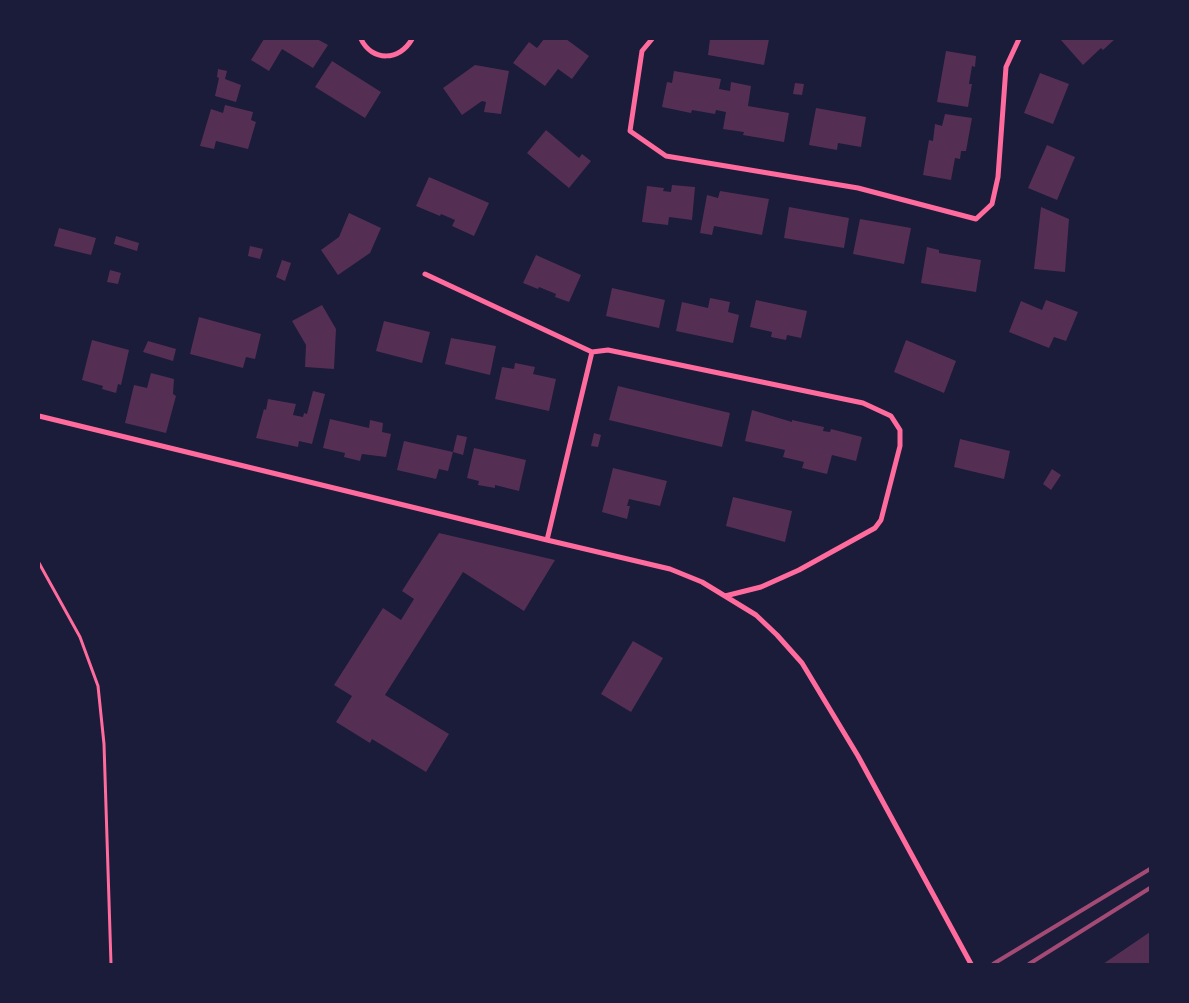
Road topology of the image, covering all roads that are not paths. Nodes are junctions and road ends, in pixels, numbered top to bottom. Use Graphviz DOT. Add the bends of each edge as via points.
graph roads {
  1 [pos="361,39"];
  2 [pos="412,39"];
  3 [pos="652,39"];
  4 [pos="1019,39"];
  5 [pos="425,274"];
  6 [pos="592,352"];
  7 [pos="39,416"];
  8 [pos="546,540"];
  9 [pos="725,596"];
  10 [pos="971,964"];
  1 -- 2 [label="street" via="366,48 382,56 400,53"];
  3 -- 4 [label="street" via="642,51 630,131 666,156 858,188 976,219 992,204 998,177 1006,67"];
  5 -- 6 [label="street"];
  6 -- 8 [label="street"];
  6 -- 9 [label="street" via="608,350 863,403 891,416 900,430 900,446 885,511 875,528 799,570 761,587"];
  7 -- 8 [label="street"];
  8 -- 9 [label="street" via="670,569"];
  9 -- 10 [label="street" via="756,615 802,663 858,756"];
}
